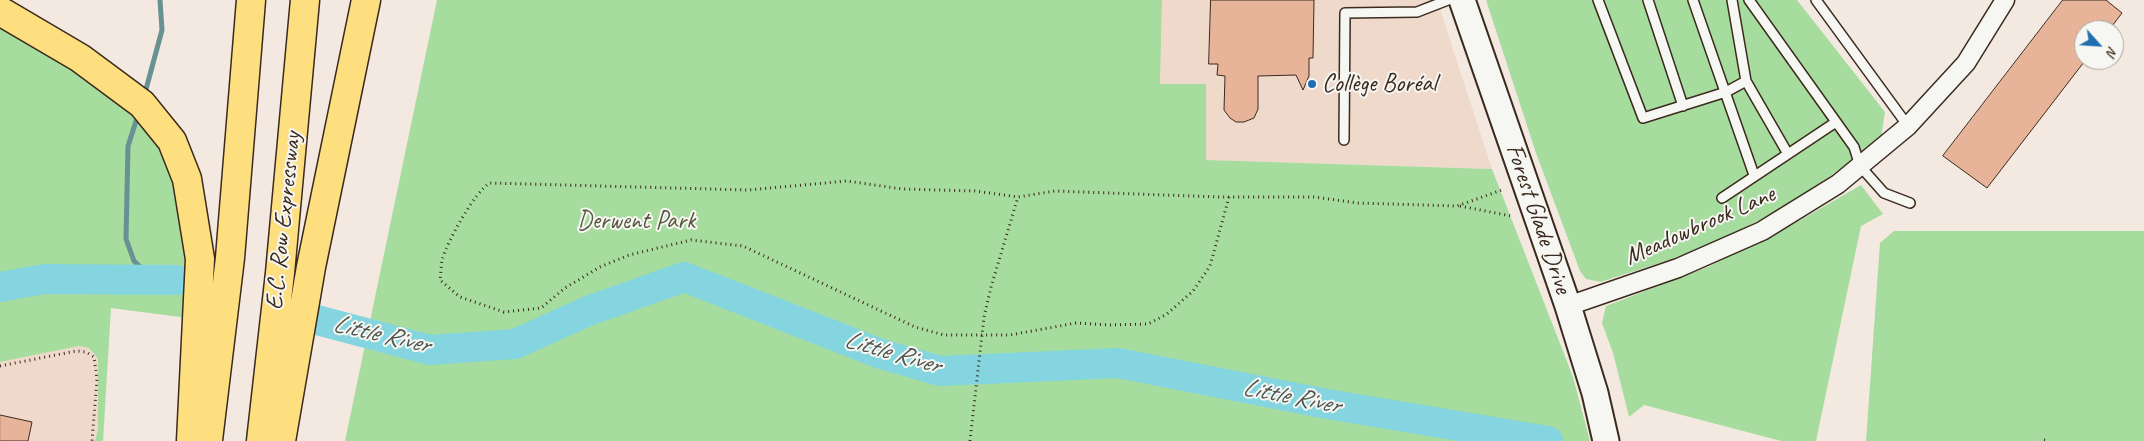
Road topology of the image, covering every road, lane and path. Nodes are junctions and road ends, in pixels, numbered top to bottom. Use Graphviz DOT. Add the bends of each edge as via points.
graph roads {
  1 [pos="251,0"];
  2 [pos="305,0"];
  3 [pos="366,0"];
  4 [pos="1448,0"];
  5 [pos="1462,0"];
  6 [pos="1598,0"];
  7 [pos="1648,0"];
  8 [pos="1694,0"];
  9 [pos="1732,0"];
  10 [pos="1749,0"];
  11 [pos="1816,0"];
  12 [pos="2005,0"];
  13 [pos="0,10"];
  14 [pos="1746,80"];
  15 [pos="1726,92"];
  16 [pos="1683,106"];
  17 [pos="1836,122"];
  18 [pos="1908,126"];
  19 [pos="1344,140"];
  20 [pos="1788,154"];
  21 [pos="1860,166"];
  22 [pos="1754,175"];
  23 [pos="1502,190"];
  24 [pos="1018,197"];
  25 [pos="1229,197"];
  26 [pos="1722,198"];
  27 [pos="1910,202"];
  28 [pos="1457,206"];
  29 [pos="1511,216"];
  30 [pos="1568,306"];
  31 [pos="982,334"];
  32 [pos="0,366"];
  33 [pos="92,441"];
  34 [pos="191,441"];
  35 [pos="208,441"];
  36 [pos="261,441"];
  37 [pos="281,441"];
  38 [pos="970,441"];
  39 [pos="1606,441"];
  1 -- 35 [label="highway, E.C. Row Expressway" via="230,258"];
  2 -- 36 [label="highway, E.C. Row Expressway"];
  3 -- 37 [label="highway"];
  4 -- 19 [label="lane" via="1417,12 1345,13"];
  5 -- 30 [label="street, Forest Glade Drive"];
  6 -- 16 [label="lane" via="1643,118"];
  7 -- 16 [label="lane"];
  8 -- 15 [label="lane"];
  9 -- 14 [label="lane"];
  10 -- 17 [label="lane"];
  11 -- 18 [label="lane"];
  12 -- 18 [label="street, Meadowbrook Lane" via="1966,63"];
  13 -- 34 [label="highway" via="80,58 142,104 172,141 188,179 200,260"];
  14 -- 15 [label="lane"];
  14 -- 20 [label="lane"];
  15 -- 16 [label="lane"];
  15 -- 22 [label="lane"];
  17 -- 20 [label="lane"];
  17 -- 21 [label="lane" via="1854,147"];
  18 -- 21 [label="street, Meadowbrook Lane"];
  20 -- 22 [label="lane"];
  21 -- 27 [label="lane" via="1884,192"];
  21 -- 30 [label="street, Meadowbrook Lane" via="1838,184 1762,231 1678,268"];
  22 -- 26 [label="lane"];
  23 -- 28 [label="path"];
  24 -- 25 [label="path" via="1056,191"];
  24 -- 31 [label="path" via="991,287"];
  24 -- 31 [label="path" via="974,191 902,190 847,181 748,190 490,183 482,187 442,259 440,280 460,297 504,312 541,308 565,288 628,255 691,240 743,246 915,327 944,335"];
  25 -- 28 [label="path" via="1314,197 1358,203"];
  25 -- 31 [label="path" via="1210,266 1193,291 1161,317 1148,324 1076,323 1010,335"];
  28 -- 29 [label="path"];
  30 -- 39 [label="street, Forest Glade Drive"];
  31 -- 38 [label="path"];
  32 -- 33 [label="path" via="76,351 94,357 97,379"];
}
